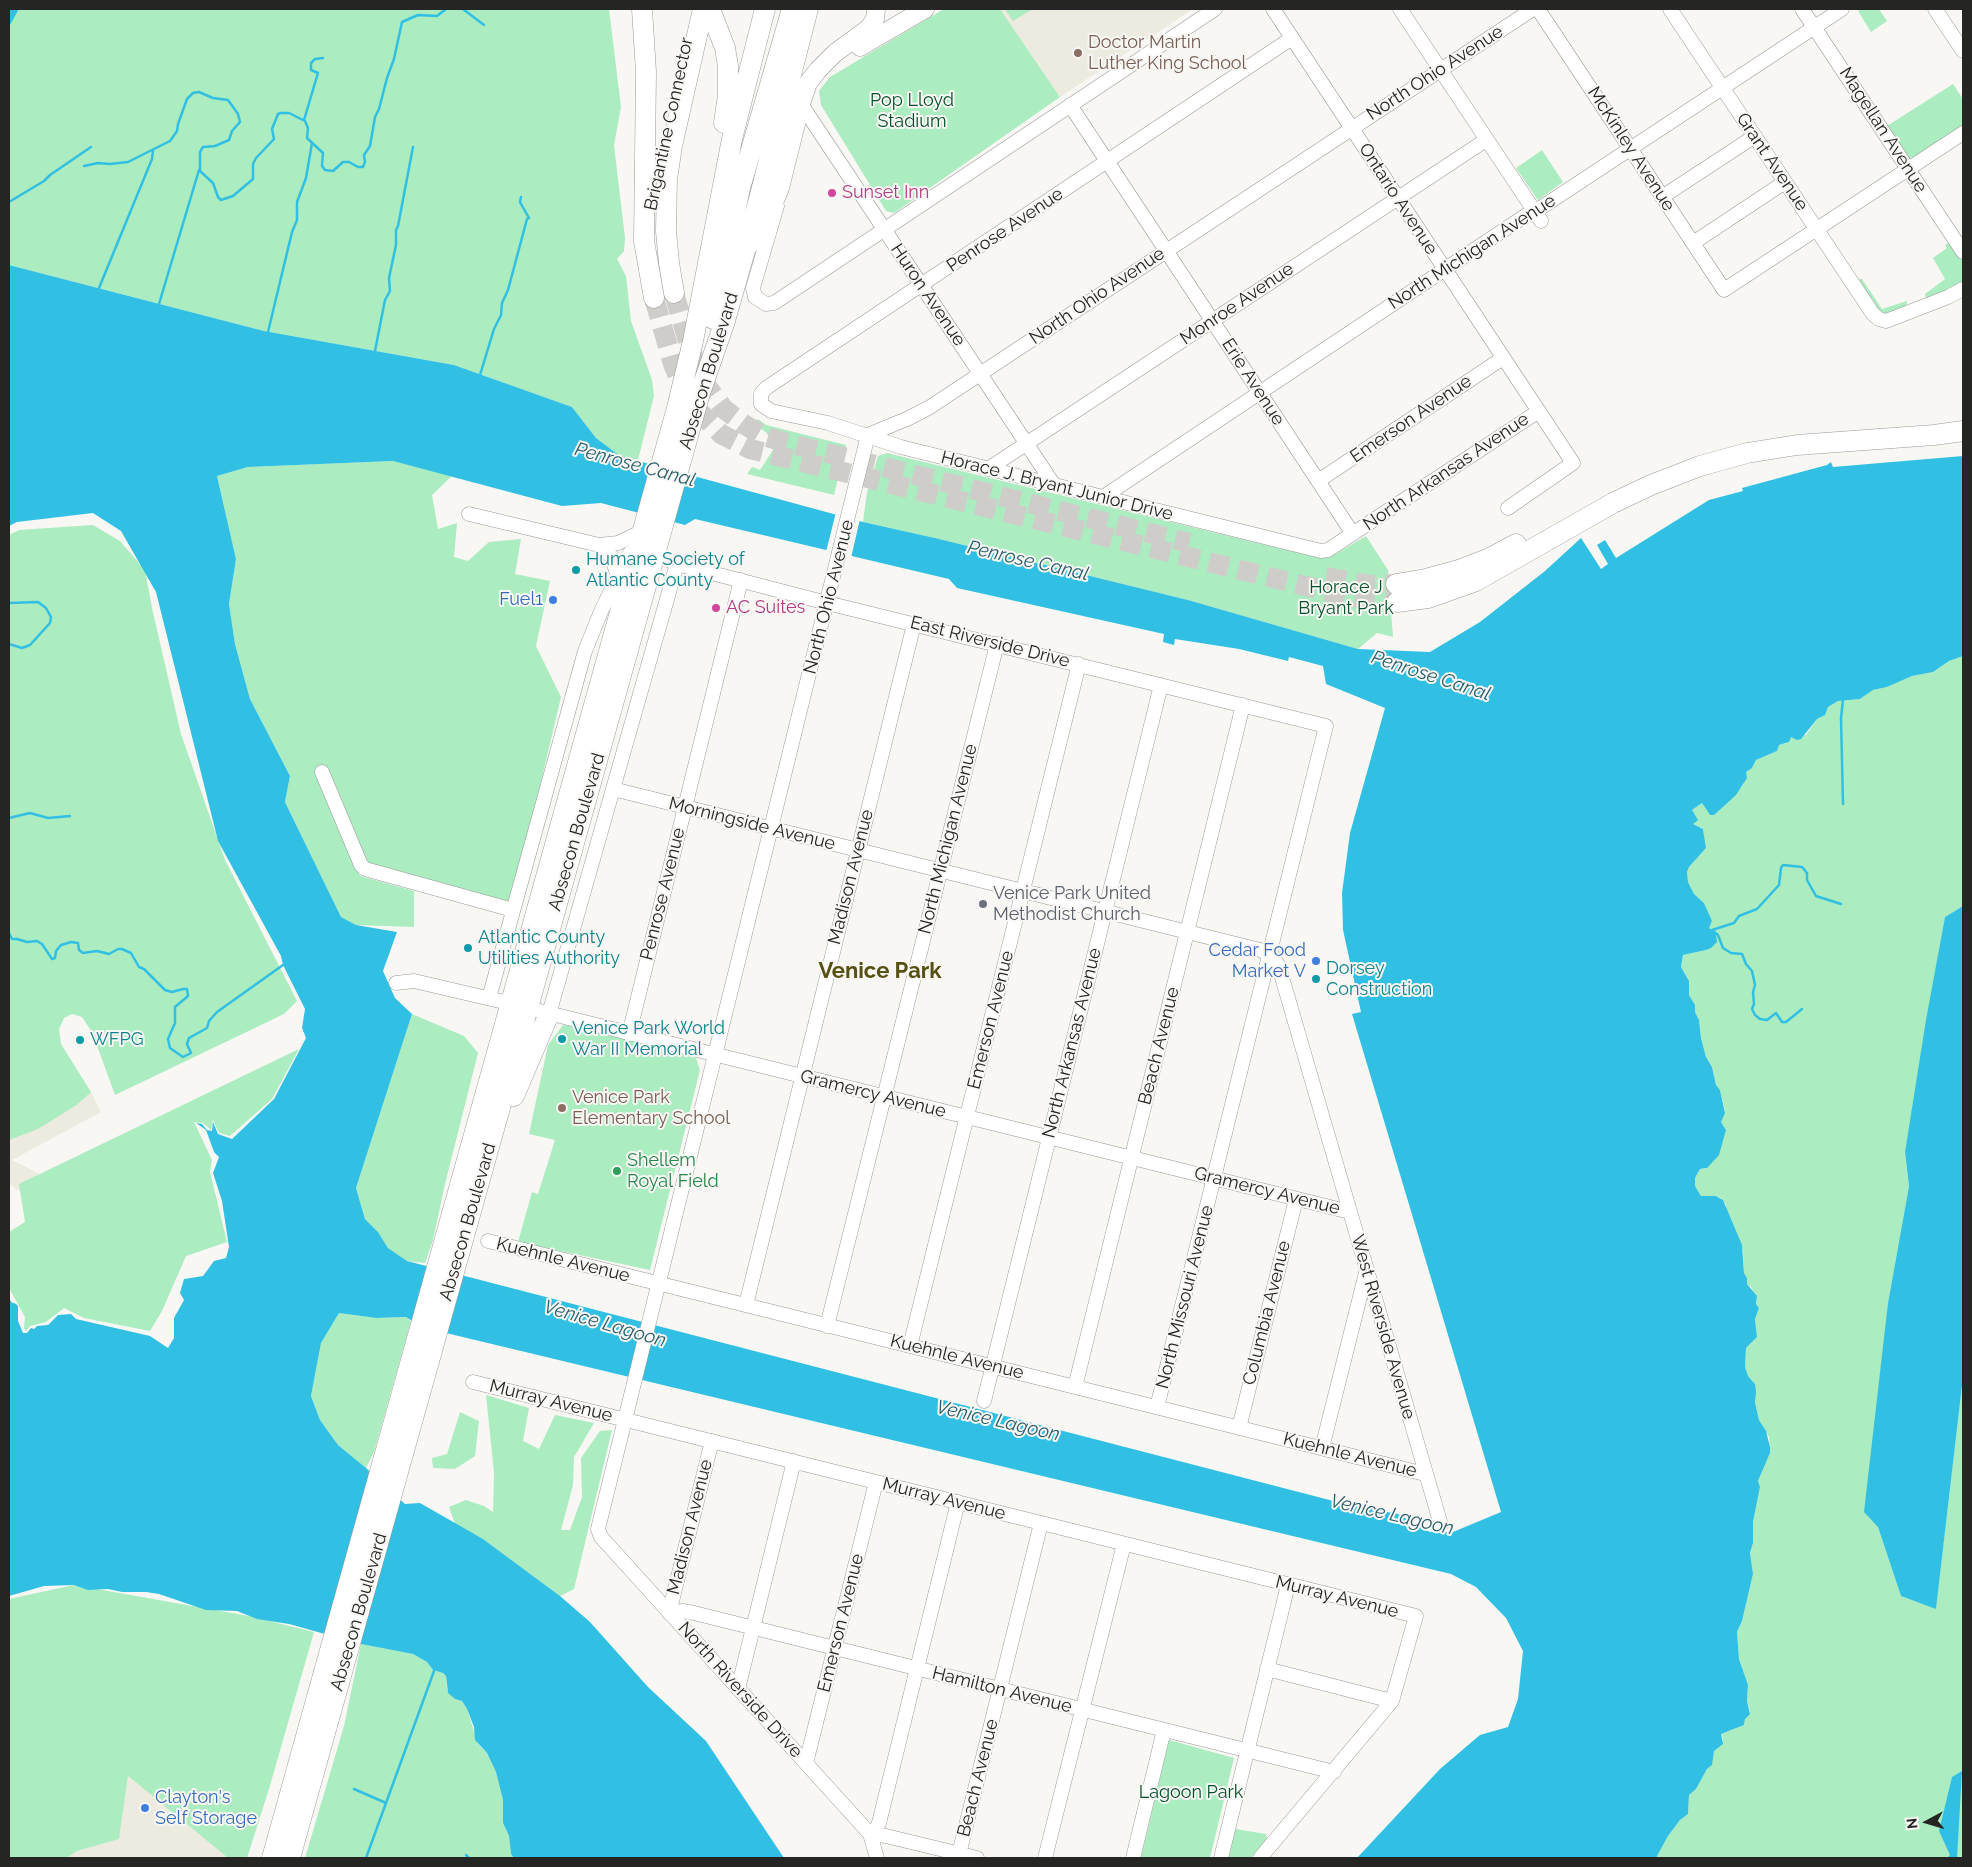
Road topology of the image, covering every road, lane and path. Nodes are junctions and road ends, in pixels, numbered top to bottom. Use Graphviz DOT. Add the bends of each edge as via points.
graph roads {
  1 [pos="642,9"];
  2 [pos="693,9"];
  3 [pos="703,9"];
  4 [pos="710,9"];
  5 [pos="765,9"];
  6 [pos="792,9"];
  7 [pos="808,9"];
  8 [pos="876,9"];
  9 [pos="925,9"];
  10 [pos="1215,9"];
  11 [pos="1273,9"];
  12 [pos="1400,9"];
  13 [pos="1533,9"];
  14 [pos="1538,9"];
  15 [pos="1670,9"];
  16 [pos="1802,9"];
  17 [pos="1842,9"];
  18 [pos="1935,9"];
  19 [pos="1814,27"];
  20 [pos="1292,38"];
  21 [pos="690,44"];
  22 [pos="1963,52"];
  23 [pos="818,70"];
  24 [pos="1440,70"];
  25 [pos="1723,88"];
  26 [pos="801,104"];
  27 [pos="1070,105"];
  28 [pos="1351,128"];
  29 [pos="1963,132"];
  30 [pos="1755,136"];
  31 [pos="1486,140"];
  32 [pos="1630,149"];
  33 [pos="1108,162"];
  34 [pos="1908,169"];
  35 [pos="1785,182"];
  36 [pos="780,188"];
  37 [pos="1662,197"];
  38 [pos="1398,198"];
  39 [pos="1538,216"];
  40 [pos="884,228"];
  41 [pos="1816,229"];
  42 [pos="712,240"];
  43 [pos="1693,243"];
  44 [pos="1166,251"];
  45 [pos="1963,252"];
  46 [pos="743,258"];
  47 [pos="648,269"];
  48 [pos="1445,269"];
  49 [pos="922,286"];
  50 [pos="1963,289"];
  51 [pos="674,293"];
  52 [pos="654,298"];
  53 [pos="1212,321"];
  54 [pos="1503,358"];
  55 [pos="980,374"];
  56 [pos="1259,392"];
  57 [pos="700,393"];
  58 [pos="761,404"];
  59 [pos="1539,411"];
  60 [pos="1963,418"];
  61 [pos="868,435"];
  62 [pos="1959,440"];
  63 [pos="1026,444"];
  64 [pos="676,448"];
  65 [pos="988,469"];
  66 [pos="1318,481"];
  67 [pos="1054,485"];
  68 [pos="1103,497"];
  69 [pos="1508,508"];
  70 [pos="469,514"];
  71 [pos="1353,534"];
  72 [pos="653,540"];
  73 [pos="599,545"];
  74 [pos="677,564"];
  75 [pos="618,576"];
  76 [pos="741,580"];
  77 [pos="827,603"];
  78 [pos="914,624"];
  79 [pos="997,644"];
  80 [pos="1079,664"];
  81 [pos="1161,685"];
  82 [pos="1244,705"];
  83 [pos="322,772"];
  84 [pos="613,789"];
  85 [pos="685,807"];
  86 [pos="771,828"];
  87 [pos="858,850"];
  88 [pos="940,870"];
  89 [pos="1023,891"];
  90 [pos="513,910"];
  91 [pos="1105,911"];
  92 [pos="1188,932"];
  93 [pos="1270,954"];
  94 [pos="396,982"];
  95 [pos="488,998"];
  96 [pos="520,1006"];
  97 [pos="549,1014"];
  98 [pos="629,1034"];
  99 [pos="716,1055"];
  100 [pos="802,1076"];
  101 [pos="884,1097"];
  102 [pos="966,1117"];
  103 [pos="495,1128"];
  104 [pos="1049,1138"];
  105 [pos="1132,1158"];
  106 [pos="1214,1178"];
  107 [pos="1296,1199"];
  108 [pos="1350,1212"];
  109 [pos="488,1241"];
  110 [pos="448,1264"];
  111 [pos="1367,1268"];
  112 [pos="658,1284"];
  113 [pos="746,1305"];
  114 [pos="827,1326"];
  115 [pos="910,1346"];
  116 [pos="992,1366"];
  117 [pos="473,1382"];
  118 [pos="1075,1387"];
  119 [pos="984,1401"];
  120 [pos="1157,1407"];
  121 [pos="625,1419"];
  122 [pos="1239,1428"];
  123 [pos="712,1441"];
  124 [pos="1322,1448"];
  125 [pos="794,1462"];
  126 [pos="1426,1474"];
  127 [pos="876,1482"];
  128 [pos="958,1502"];
  129 [pos="1041,1523"];
  130 [pos="1441,1525"];
  131 [pos="598,1526"];
  132 [pos="1124,1544"];
  133 [pos="1288,1585"];
  134 [pos="669,1613"];
  135 [pos="752,1628"];
  136 [pos="835,1649"];
  137 [pos="917,1669"];
  138 [pos="1267,1669"];
  139 [pos="329,1687"];
  140 [pos="738,1689"];
  141 [pos="1000,1690"];
  142 [pos="1392,1701"];
  143 [pos="1082,1710"];
  144 [pos="1164,1730"];
  145 [pos="1247,1750"];
  146 [pos="806,1763"];
  147 [pos="1334,1772"];
  148 [pos="872,1838"];
  149 [pos="958,1856"];
  150 [pos="272,1858"];
  151 [pos="290,1858"];
  152 [pos="877,1858"];
  153 [pos="977,1858"];
  154 [pos="1045,1858"];
  155 [pos="1132,1858"];
  156 [pos="1221,1858"];
  157 [pos="1260,1858"];
  1 -- 47 [label="highway" via="646,72 643,229"];
  2 -- 21 [label="highway, Brigantine Connector"];
  3 -- 21 [label="highway"];
  4 -- 42 [label="highway" via="725,48 729,75 715,173"];
  5 -- 42 [label="highway, Absecon Boulevard" via="740,106"];
  6 -- 57 [label="highway" via="736,204"];
  7 -- 46 [label="highway, Absecon Boulevard"];
  8 -- 23 [label="main road, Absecon Boulevard" via="870,28 835,53"];
  9 -- 23 [label="main road"];
  10 -- 27 [label="street"];
  11 -- 20 [label="street, Ontario Avenue"];
  12 -- 24 [label="street"];
  13 -- 24 [label="street, North Ohio Avenue"];
  14 -- 32 [label="street, McKinley Avenue"];
  15 -- 25 [label="street, Grant Avenue"];
  16 -- 19 [label="street, Magellan Avenue"];
  17 -- 19 [label="street, North Michigan Avenue"];
  18 -- 22 [label="street"];
  19 -- 25 [label="street, North Michigan Avenue"];
  19 -- 34 [label="street, Magellan Avenue"];
  20 -- 28 [label="street, Ontario Avenue"];
  20 -- 33 [label="street, Penrose Avenue"];
  21 -- 47 [label="highway, Brigantine Connector" via="653,185"];
  21 -- 51 [label="highway" via="667,179 666,231"];
  23 -- 26 [label="main road, Absecon Boulevard" via="808,83"];
  24 -- 28 [label="street, North Ohio Avenue"];
  24 -- 31 [label="street"];
  25 -- 30 [label="street, Grant Avenue"];
  25 -- 32 [label="street, North Michigan Avenue"];
  26 -- 36 [label="main road, Absecon Boulevard"];
  26 -- 40 [label="street, Huron Avenue"];
  27 -- 33 [label="street, Erie Avenue"];
  27 -- 40 [label="street"];
  28 -- 38 [label="street, Ontario Avenue"];
  28 -- 44 [label="street, North Ohio Avenue"];
  29 -- 34 [label="street"];
  30 -- 35 [label="street, Grant Avenue"];
  30 -- 37 [label="street"];
  31 -- 38 [label="street, Monroe Avenue"];
  31 -- 39 [label="street"];
  32 -- 37 [label="street, McKinley Avenue"];
  32 -- 39 [label="street, North Michigan Avenue"];
  33 -- 44 [label="street, Erie Avenue"];
  33 -- 49 [label="street, Penrose Avenue"];
  34 -- 41 [label="street"];
  34 -- 45 [label="street, Magellan Avenue"];
  35 -- 41 [label="street, Grant Avenue"];
  35 -- 43 [label="street"];
  36 -- 40 [label="street, Absecon Boulevard" via="776,215 753,288 758,300 766,304 774,303"];
  36 -- 46 [label="main road"];
  37 -- 43 [label="street, McKinley Avenue"];
  38 -- 48 [label="street, Ontario Avenue"];
  38 -- 53 [label="street, Monroe Avenue"];
  39 -- 48 [label="street, North Michigan Avenue" via="1525,216"];
  40 -- 49 [label="street, Huron Avenue"];
  41 -- 43 [label="street, McKinley Avenue" via="1724,290"];
  41 -- 50 [label="street, Grant Avenue" via="1879,319 1886,321"];
  42 -- 64 [label="highway, Absecon Boulevard" via="686,375"];
  44 -- 53 [label="street, Erie Avenue"];
  44 -- 55 [label="street, North Ohio Avenue"];
  46 -- 57 [label="highway, Absecon Boulevard"];
  47 -- 52 [label="highway"];
  48 -- 54 [label="street, Ontario Avenue"];
  48 -- 56 [label="street, North Michigan Avenue"];
  49 -- 55 [label="street, Huron Avenue"];
  49 -- 58 [label="street, Penrose Avenue" via="766,388 761,394"];
  53 -- 56 [label="street, Erie Avenue"];
  53 -- 63 [label="street, Monroe Avenue"];
  54 -- 59 [label="street, Ontario Avenue"];
  54 -- 66 [label="street, Emerson Avenue"];
  55 -- 61 [label="street, North Ohio Avenue" via="920,413"];
  55 -- 63 [label="street, Huron Avenue"];
  56 -- 66 [label="street, Erie Avenue"];
  56 -- 68 [label="street, North Michigan Avenue"];
  57 -- 64 [label="highway, Absecon Boulevard"];
  58 -- 61 [label="street, Horace J. Bryant Junior Drive" via="771,411"];
  59 -- 69 [label="street, Ontario Avenue" via="1573,463"];
  59 -- 71 [label="street, North Arkansas Avenue"];
  60 -- 62 [label="highway" via="1791,433 1715,448 1627,482 1482,561 1397,593 1428,598 1476,581 1613,503 1668,477 1730,457 1814,443 1934,435"];
  61 -- 65 [label="street, Horace J. Bryant Junior Drive" via="901,447"];
  61 -- 77 [label="street, North Ohio Avenue"];
  63 -- 65 [label="street, Monroe Avenue"];
  63 -- 67 [label="street, Huron Avenue"];
  64 -- 72 [label="highway, Absecon Boulevard"];
  65 -- 67 [label="street, Horace J. Bryant Junior Drive"];
  66 -- 71 [label="street, Erie Avenue"];
  67 -- 68 [label="street, Horace J. Bryant Junior Drive"];
  68 -- 71 [label="street, Horace J. Bryant Junior Drive" via="1321,551"];
  70 -- 73 [label="street"];
  72 -- 73 [label="street"];
  72 -- 74 [label="street, East Riverside Drive"];
  72 -- 75 [label="street, Absecon Boulevard"];
  72 -- 96 [label="highway, Absecon Boulevard"];
  73 -- 75 [label="street" via="611,556"];
  74 -- 76 [label="street, East Riverside Drive"];
  74 -- 84 [label="street, Absecon Boulevard"];
  75 -- 90 [label="street, Absecon Boulevard" via="585,651"];
  76 -- 77 [label="street, East Riverside Drive"];
  76 -- 85 [label="street, Penrose Avenue"];
  77 -- 78 [label="street, East Riverside Drive"];
  77 -- 86 [label="street, North Ohio Avenue"];
  78 -- 79 [label="street, East Riverside Drive"];
  78 -- 87 [label="street, Madison Avenue"];
  79 -- 80 [label="street, East Riverside Drive"];
  79 -- 88 [label="street, North Michigan Avenue"];
  80 -- 81 [label="street, East Riverside Drive"];
  80 -- 89 [label="street, Emerson Avenue"];
  81 -- 82 [label="street, East Riverside Drive"];
  81 -- 91 [label="street, North Arkansas Avenue"];
  82 -- 92 [label="street, Beach Avenue"];
  82 -- 93 [label="street, East Riverside Drive" via="1326,726"];
  83 -- 90 [label="street" via="365,869"];
  84 -- 85 [label="street, Morningside Avenue"];
  84 -- 97 [label="street, Absecon Boulevard"];
  85 -- 86 [label="street, Morningside Avenue"];
  85 -- 98 [label="street, Penrose Avenue"];
  86 -- 87 [label="street, Morningside Avenue"];
  86 -- 99 [label="street, North Ohio Avenue"];
  87 -- 88 [label="street, Morningside Avenue"];
  87 -- 100 [label="street, Madison Avenue"];
  88 -- 89 [label="street, Morningside Avenue"];
  88 -- 101 [label="street, North Michigan Avenue"];
  89 -- 91 [label="street, Morningside Avenue"];
  89 -- 102 [label="street, Emerson Avenue"];
  90 -- 95 [label="street, Absecon Boulevard"];
  91 -- 92 [label="street, Morningside Avenue"];
  91 -- 104 [label="street, North Arkansas Avenue"];
  92 -- 93 [label="street, Morningside Avenue"];
  92 -- 105 [label="street, Beach Avenue"];
  93 -- 106 [label="street, North Missouri Avenue"];
  93 -- 108 [label="street, West Riverside Avenue" via="1279,967"];
  94 -- 95 [label="street, Gramercy Avenue" via="414,981"];
  95 -- 96 [label="street, Gramercy Avenue"];
  96 -- 97 [label="street, Gramercy Avenue"];
  96 -- 103 [label="highway, Absecon Boulevard"];
  96 -- 110 [label="highway, Absecon Boulevard"];
  97 -- 98 [label="street, Gramercy Avenue"];
  97 -- 103 [label="highway" via="515,1094"];
  98 -- 99 [label="street, Gramercy Avenue"];
  99 -- 100 [label="street, Gramercy Avenue"];
  99 -- 112 [label="street, North Ohio Avenue"];
  100 -- 101 [label="street, Gramercy Avenue"];
  100 -- 113 [label="street, Madison Avenue"];
  101 -- 102 [label="street, Gramercy Avenue"];
  101 -- 114 [label="street, North Michigan Avenue"];
  102 -- 104 [label="street, Gramercy Avenue"];
  102 -- 115 [label="street, Emerson Avenue"];
  103 -- 110 [label="highway, Absecon Boulevard"];
  104 -- 105 [label="street, Gramercy Avenue"];
  104 -- 116 [label="street, North Arkansas Avenue"];
  105 -- 106 [label="street, Gramercy Avenue"];
  105 -- 118 [label="street, Beach Avenue"];
  106 -- 107 [label="street, Gramercy Avenue"];
  106 -- 120 [label="street, North Missouri Avenue"];
  107 -- 108 [label="street, Gramercy Avenue"];
  107 -- 122 [label="street, Columbia Avenue"];
  108 -- 111 [label="street, West Riverside Avenue"];
  109 -- 112 [label="street, Kuehnle Avenue"];
  110 -- 139 [label="highway, Absecon Boulevard"];
  111 -- 124 [label="street"];
  111 -- 126 [label="street, West Riverside Avenue"];
  112 -- 113 [label="street, Kuehnle Avenue"];
  112 -- 121 [label="street, North Ohio Avenue"];
  113 -- 114 [label="street, Kuehnle Avenue"];
  114 -- 115 [label="street, Kuehnle Avenue"];
  115 -- 116 [label="street, Kuehnle Avenue"];
  116 -- 118 [label="street, Kuehnle Avenue"];
  116 -- 119 [label="street, North Arkansas Avenue"];
  117 -- 121 [label="street, Murray Avenue"];
  118 -- 120 [label="street, Kuehnle Avenue"];
  120 -- 122 [label="street, Kuehnle Avenue"];
  121 -- 123 [label="street, Murray Avenue"];
  121 -- 131 [label="street, North Ohio Avenue"];
  122 -- 124 [label="street, Kuehnle Avenue"];
  123 -- 125 [label="street, Murray Avenue"];
  123 -- 134 [label="street, Madison Avenue"];
  124 -- 126 [label="street, Kuehnle Avenue"];
  125 -- 127 [label="street, Murray Avenue"];
  125 -- 135 [label="street"];
  126 -- 130 [label="street, West Riverside Avenue"];
  127 -- 128 [label="street, Murray Avenue"];
  127 -- 136 [label="street, Emerson Avenue"];
  128 -- 129 [label="street, Murray Avenue"];
  128 -- 137 [label="street"];
  129 -- 132 [label="street, Murray Avenue"];
  129 -- 141 [label="street, Beach Avenue"];
  131 -- 134 [label="street, North Riverside Drive" via="601,1537"];
  132 -- 133 [label="street, Murray Avenue"];
  132 -- 143 [label="street"];
  133 -- 138 [label="street"];
  133 -- 142 [label="street, Murray Avenue" via="1416,1616"];
  134 -- 135 [label="street, Hamilton Avenue" via="694,1613"];
  134 -- 140 [label="street, North Riverside Drive"];
  135 -- 136 [label="street, Hamilton Avenue"];
  135 -- 140 [label="street"];
  136 -- 137 [label="street, Hamilton Avenue"];
  136 -- 146 [label="street, Emerson Avenue"];
  137 -- 141 [label="street, Hamilton Avenue"];
  137 -- 148 [label="street" via="879,1823"];
  138 -- 142 [label="street"];
  138 -- 145 [label="street"];
  139 -- 150 [label="highway, Absecon Boulevard"];
  139 -- 151 [label="highway, Absecon Boulevard"];
  140 -- 146 [label="street, North Riverside Drive"];
  141 -- 143 [label="street, Hamilton Avenue"];
  141 -- 149 [label="street, Beach Avenue"];
  142 -- 147 [label="street"];
  143 -- 144 [label="street, Hamilton Avenue"];
  143 -- 154 [label="street"];
  144 -- 145 [label="street, Hamilton Avenue"];
  144 -- 155 [label="street"];
  145 -- 147 [label="street, Hamilton Avenue"];
  145 -- 156 [label="street"];
  146 -- 148 [label="street, North Riverside Drive"];
  147 -- 157 [label="street"];
  148 -- 149 [label="street" via="886,1836"];
  148 -- 152 [label="street, North Riverside Drive"];
  149 -- 153 [label="street"];
}
